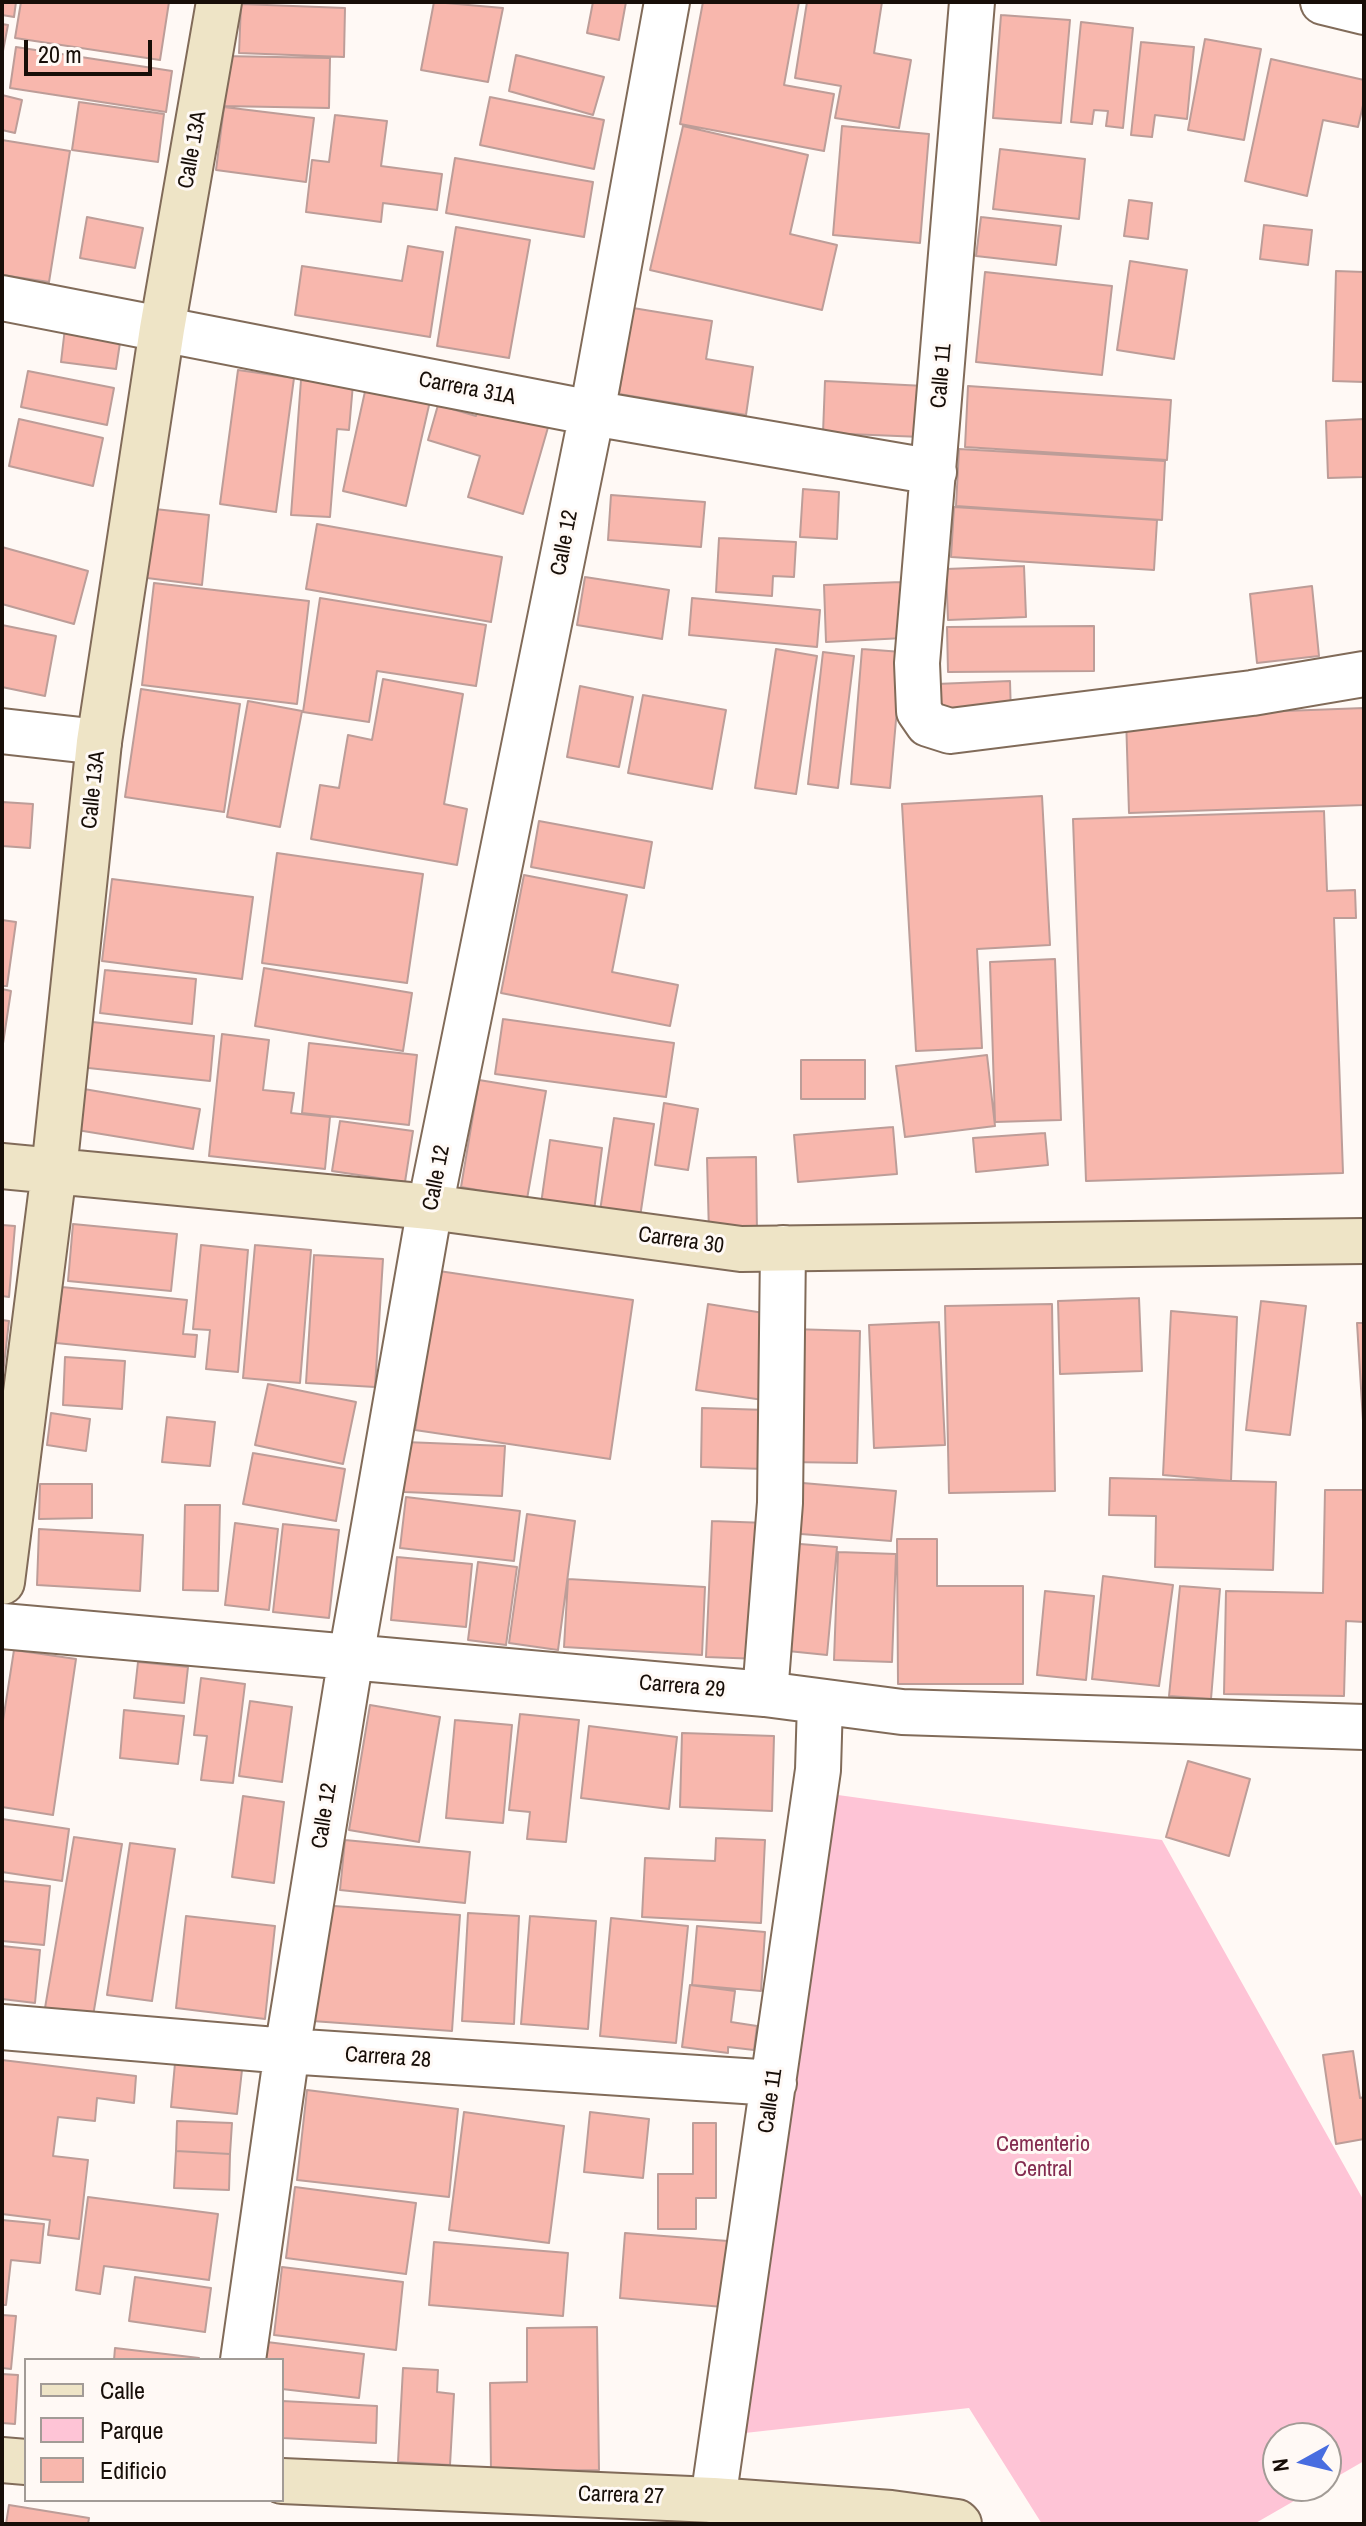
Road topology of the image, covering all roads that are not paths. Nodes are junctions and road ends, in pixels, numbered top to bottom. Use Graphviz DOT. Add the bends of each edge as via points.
graph roads {
  1 [pos="219,2"];
  2 [pos="667,2"];
  3 [pos="972,2"];
  4 [pos="1323,2"];
  5 [pos="1364,12"];
  6 [pos="2,298"];
  7 [pos="162,329"];
  8 [pos="592,413"];
  9 [pos="934,472"];
  10 [pos="1364,674"];
  11 [pos="2,731"];
  12 [pos="99,742"];
  13 [pos="2,1166"];
  14 [pos="54,1171"];
  15 [pos="430,1207"];
  16 [pos="1364,1241"];
  17 [pos="783,1248"];
  18 [pos="2,1582"];
  19 [pos="2,1626"];
  20 [pos="351,1657"];
  21 [pos="765,1694"];
  22 [pos="820,1702"];
  23 [pos="1364,1727"];
  24 [pos="2,2027"];
  25 [pos="287,2051"];
  26 [pos="774,2083"];
  27 [pos="243,2358"];
  28 [pos="2,2460"];
  29 [pos="24,2462"];
  30 [pos="284,2481"];
  31 [pos="713,2500"];
  32 [pos="959,2524"];
  1 -- 7 [label="street, Calle 13A"];
  2 -- 8 [label="street, Calle 12"];
  3 -- 9 [label="street, Calle 11"];
  4 -- 5 [label="street"];
  6 -- 7 [label="street, Carrera 31A"];
  7 -- 8 [label="street, Carrera 31A"];
  7 -- 12 [label="street, Calle 13A"];
  8 -- 9 [label="street, Carrera 31A"];
  8 -- 15 [label="street, Calle 12"];
  9 -- 10 [label="street, Calle 11" via="916,692 928,724 950,731"];
  11 -- 12 [label="street"];
  12 -- 14 [label="street, Calle 13A"];
  13 -- 14 [label="street, Carrera 30"];
  14 -- 15 [label="street, Carrera 30"];
  14 -- 18 [label="street, Calle 13A"];
  15 -- 17 [label="street, Carrera 30" via="741,1249"];
  15 -- 20 [label="street, Calle 12"];
  16 -- 17 [label="street, Carrera 30"];
  17 -- 21 [label="street" via="780,1503"];
  19 -- 20 [label="street, Carrera 29"];
  20 -- 21 [label="street, Carrera 29"];
  20 -- 25 [label="street, Calle 12"];
  21 -- 22 [label="street, Carrera 29"];
  22 -- 23 [label="street, Carrera 29" via="902,1712"];
  22 -- 26 [label="street, Calle 11" via="818,1770"];
  24 -- 25 [label="street, Carrera 28"];
  25 -- 26 [label="street, Carrera 28"];
  25 -- 27 [label="street, Calle 12"];
  26 -- 31 [label="street, Calle 11"];
  28 -- 29 [label="street"];
  30 -- 31 [label="street, Carrera 27"];
  31 -- 32 [label="street, Carrera 27" via="891,2513"];
}
